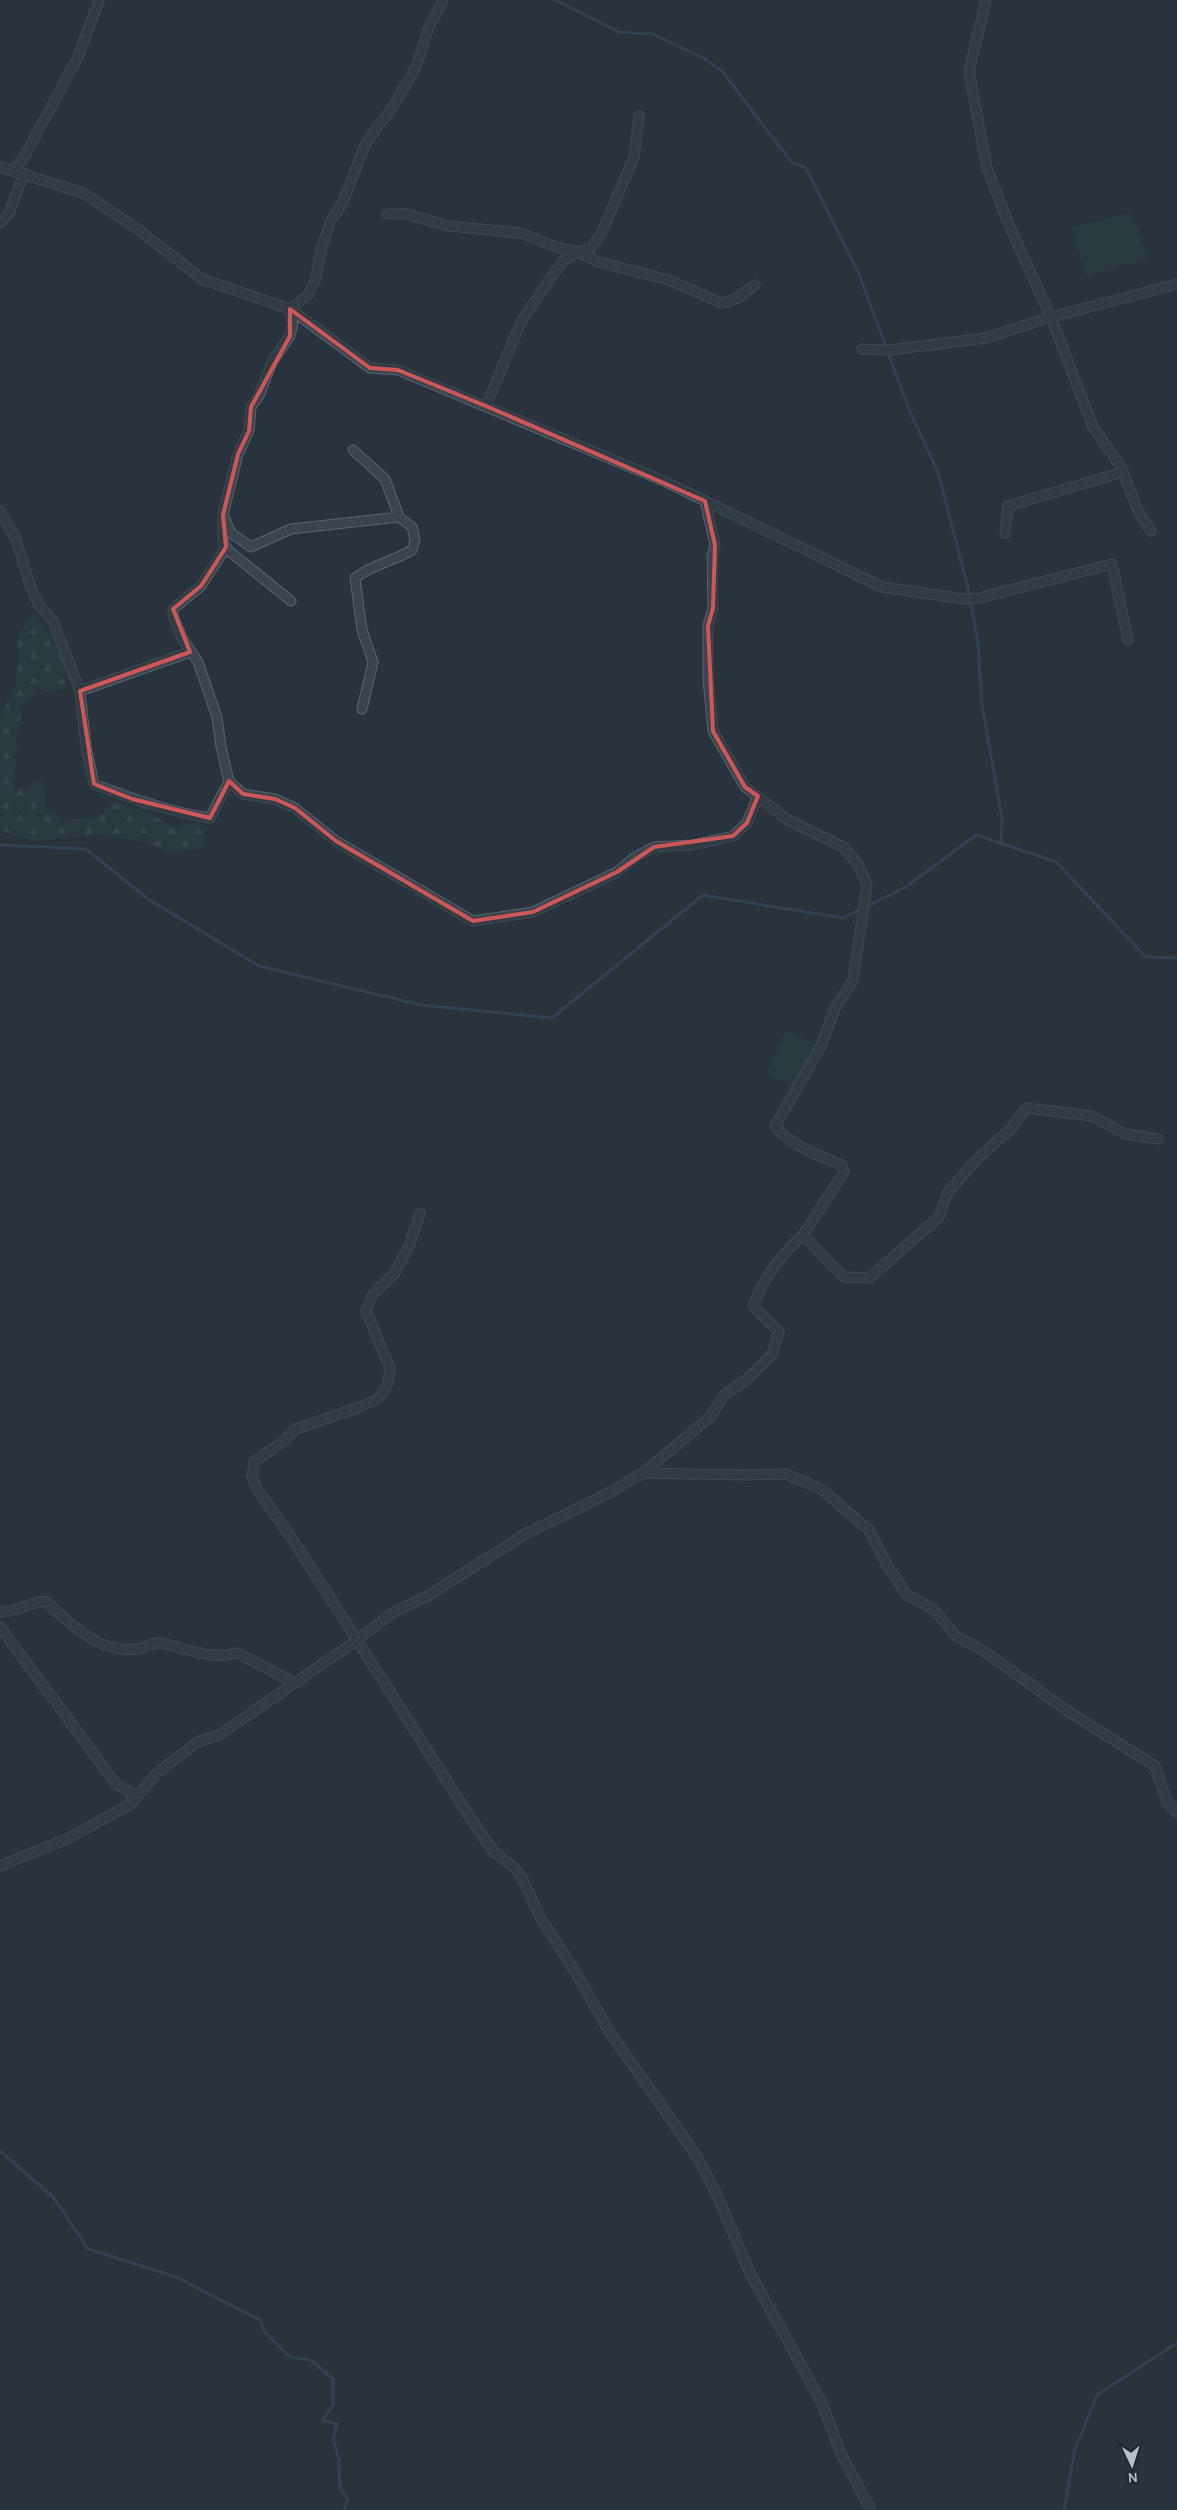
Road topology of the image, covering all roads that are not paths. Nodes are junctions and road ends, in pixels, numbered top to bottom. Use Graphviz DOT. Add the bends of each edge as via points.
graph roads {
  1 [pos="99,0"];
  2 [pos="443,0"];
  3 [pos="986,0"];
  4 [pos="638,116"];
  5 [pos="0,167"];
  6 [pos="12,171"];
  7 [pos="24,173"];
  8 [pos="386,214"];
  9 [pos="0,223"];
  10 [pos="578,252"];
  11 [pos="1177,284"];
  12 [pos="755,285"];
  13 [pos="290,309"];
  14 [pos="1051,316"];
  15 [pos="862,349"];
  16 [pos="486,406"];
  17 [pos="353,450"];
  18 [pos="1123,472"];
  19 [pos="705,501"];
  20 [pos="0,511"];
  21 [pos="223,515"];
  22 [pos="399,517"];
  23 [pos="1150,531"];
  24 [pos="1005,533"];
  25 [pos="226,547"];
  26 [pos="291,601"];
  27 [pos="1128,640"];
  28 [pos="190,652"];
  29 [pos="80,691"];
  30 [pos="362,709"];
  31 [pos="229,781"];
  32 [pos="758,796"];
  33 [pos="1158,1139"];
  34 [pos="420,1213"];
  35 [pos="803,1235"];
  36 [pos="643,1473"];
  37 [pos="0,1612"];
  38 [pos="0,1627"];
  39 [pos="356,1641"];
  40 [pos="295,1683"];
  41 [pos="131,1804"];
  42 [pos="1177,1813"];
  43 [pos="0,1866"];
  44 [pos="871,2510"];
  1 -- 6 [label="street" via="78,57 23,159"];
  2 -- 13 [label="street" via="429,27 416,67 389,113 365,145 342,202 330,222 308,295"];
  3 -- 14 [label="street" via="969,71 979,133 996,192"];
  4 -- 10 [label="street" via="634,157 614,206 601,234 590,248"];
  5 -- 6 [label="street"];
  6 -- 7 [label="street"];
  7 -- 9 [label="street" via="9,213"];
  7 -- 13 [label="street" via="83,193 202,279"];
  8 -- 10 [label="street" via="406,214 449,226 521,233"];
  10 -- 12 [label="street" via="598,262 669,280 721,303 736,299"];
  10 -- 16 [label="street" via="563,261 521,322"];
  11 -- 14 [label="street"];
  13 -- 16 [label="street" via="370,368 398,370"];
  13 -- 21 [label="street" via="293,324 290,336 272,362 259,396 251,407 249,431 238,454"];
  14 -- 15 [label="street" via="986,338 952,344"];
  14 -- 18 [label="street" via="1092,427"];
  16 -- 19 [label="street"];
  17 -- 22 [label="street" via="385,479"];
  18 -- 23 [label="street" via="1138,511"];
  18 -- 24 [label="street" via="1008,506"];
  19 -- 27 [label="street" via="882,587 964,599 979,598 1112,564"];
  19 -- 32 [label="street" via="715,545 712,556 713,608 708,626 708,679 713,731 745,787"];
  20 -- 29 [label="street" via="16,539 30,585 53,621"];
  21 -- 22 [label="street" via="232,533 251,547 291,529"];
  21 -- 25 [label="street" via="223,543"];
  22 -- 30 [label="street" via="412,527 415,540 412,550 368,568 355,578 362,630 373,662"];
  25 -- 26 [label="street"];
  25 -- 28 [label="street" via="202,586 173,609 173,616"];
  28 -- 29 [label="street"];
  28 -- 31 [label="street" via="198,662 218,717"];
  29 -- 31 [label="street" via="86,748 94,784 132,799 210,818"];
  31 -- 32 [label="street" via="243,794 275,799 295,808 336,840 474,921 533,912 617,872 654,847 693,845 733,836 747,823"];
  32 -- 35 [label="street" via="788,820 843,847 858,864 867,885 853,980 835,1008 821,1046 775,1126 814,1153 842,1165 844,1172"];
  33 -- 35 [label="street" via="1125,1134 1092,1116 1026,1108 1012,1128 977,1159 948,1192 938,1217 869,1278 844,1277"];
  34 -- 39 [label="street" via="394,1274 373,1294 366,1311 390,1368 388,1383 378,1399 296,1429 254,1462 252,1476 257,1489"];
  35 -- 36 [label="street" via="781,1255 764,1279 752,1306 779,1332 772,1354 746,1380 725,1394 710,1417"];
  36 -- 39 [label="street" via="527,1533 426,1597 392,1613"];
  36 -- 42 [label="street" via="786,1474 821,1489 869,1530 907,1594 933,1609 956,1636 984,1651 1069,1712 1155,1766 1166,1802"];
  37 -- 40 [label="street" via="12,1612 33,1602 45,1601 94,1642 109,1647 137,1650 157,1643 192,1653 227,1656 237,1652"];
  38 -- 41 [label="street" via="116,1784 132,1792"];
  39 -- 40 [label="street"];
  39 -- 44 [label="street" via="494,1852 516,1869 540,1918 608,2031 696,2155 718,2197 750,2273 822,2403 841,2454"];
  40 -- 41 [label="street" via="219,1734 197,1742 156,1774"];
  41 -- 43 [label="street" via="67,1839"];
}
